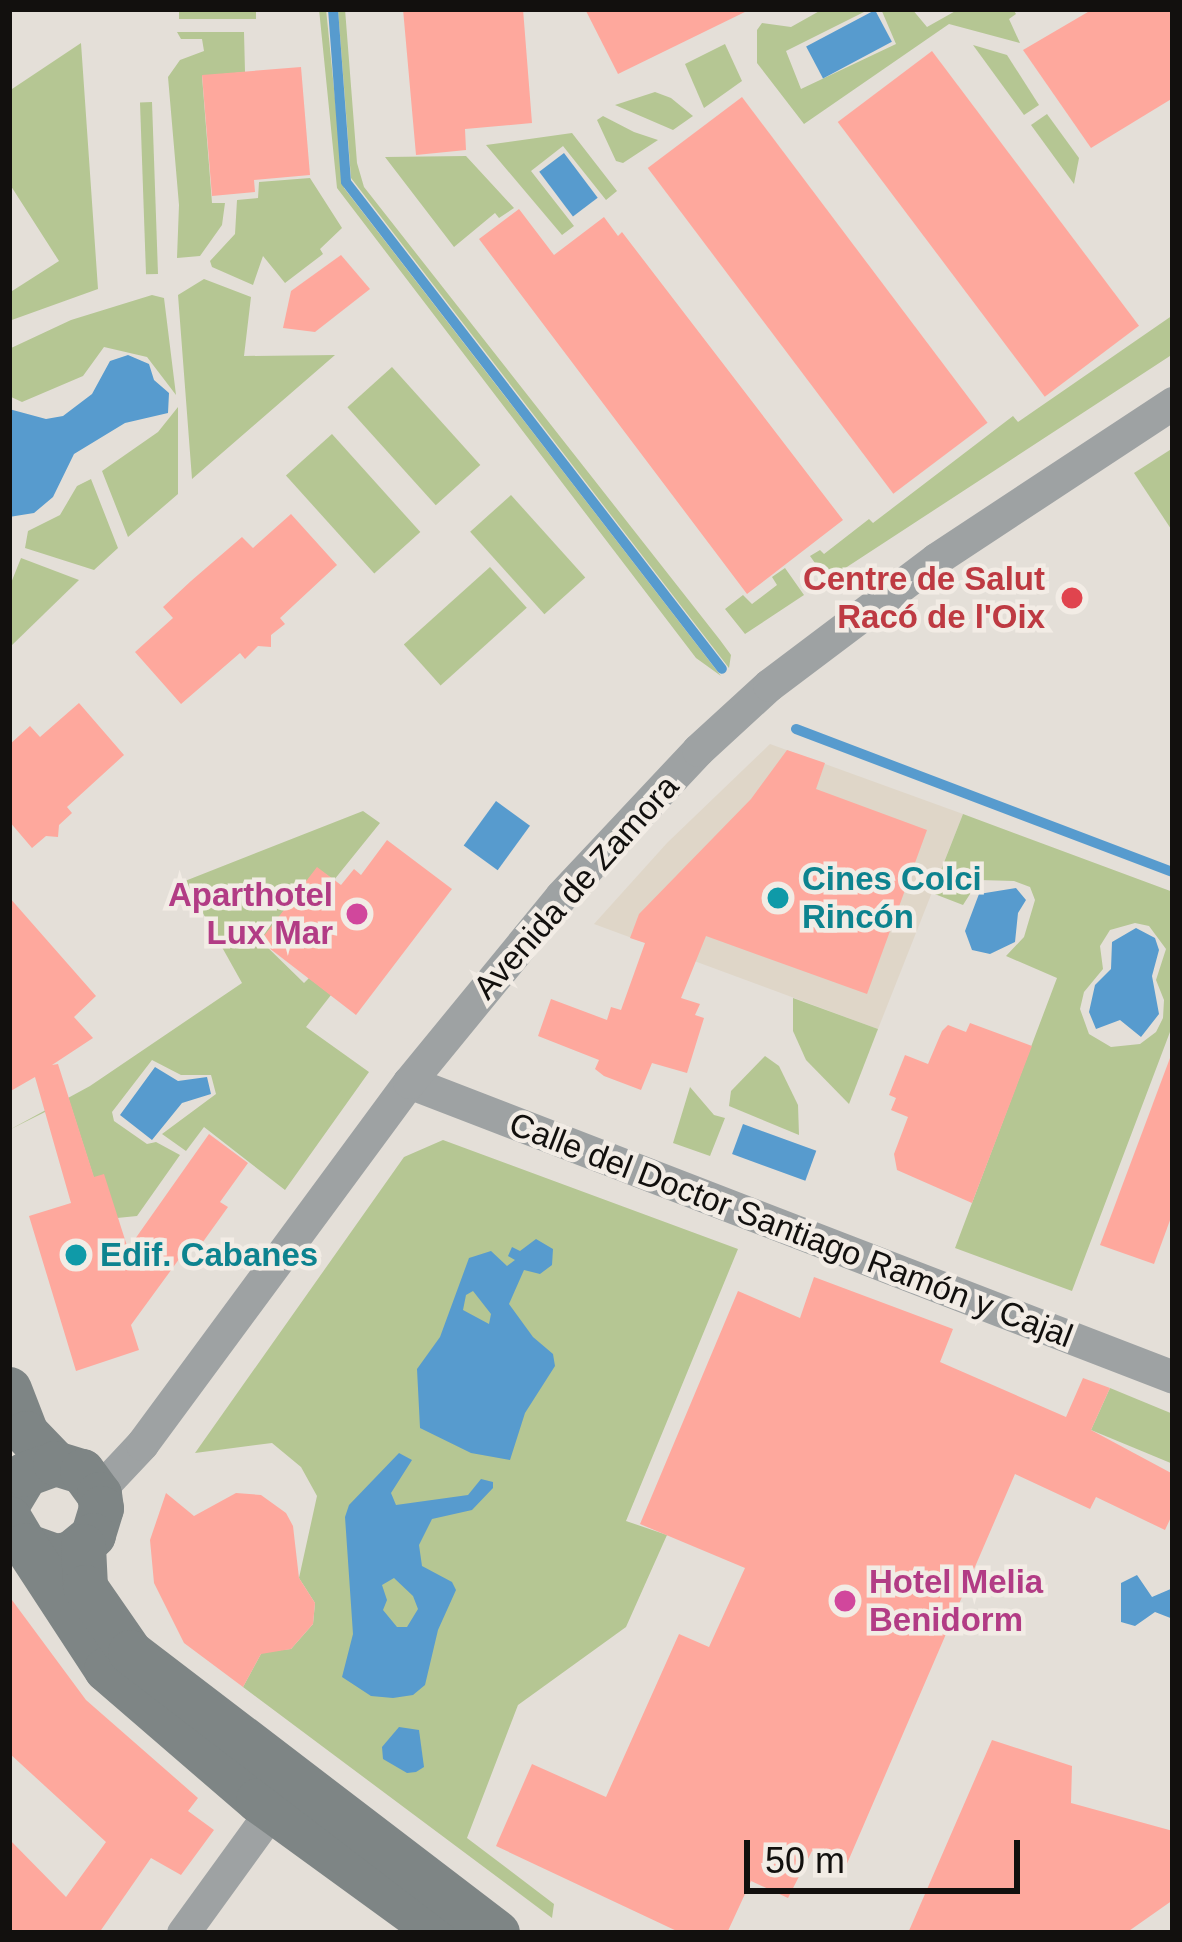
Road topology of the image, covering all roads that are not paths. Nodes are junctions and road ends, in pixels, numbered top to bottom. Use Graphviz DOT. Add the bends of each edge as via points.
graph roads {
  1 [pos="1173,404"];
  2 [pos="409,1082"];
  3 [pos="1173,1377"];
  4 [pos="9,1389"];
  5 [pos="55,1463"];
  6 [pos="97,1492"];
  7 [pos="9,1502"];
  8 [pos="17,1532"];
  9 [pos="84,1567"];
  10 [pos="272,1810"];
  11 [pos="183,1933"];
  12 [pos="441,1933"];
  13 [pos="497,1933"];
  1 -- 2 [label="street, Avenida de Zamora" via="936,559 769,686 588,865"];
  2 -- 3 [label="street, Calle del Doctor Santiago Ramón y Cajal"];
  2 -- 6 [label="street, Avenida de Zamora" via="142,1444"];
  4 -- 5 [label="street" via="26,1433"];
  5 -- 6 [label="street" via="82,1471"];
  5 -- 7 [label="street" via="25,1474"];
  6 -- 9 [label="street" via="99,1522"];
  8 -- 9 [label="street"];
  8 -- 10 [label="street" via="106,1669"];
  9 -- 13 [label="street" via="130,1652"];
  10 -- 11 [label="street"];
  10 -- 12 [label="street"];
}
